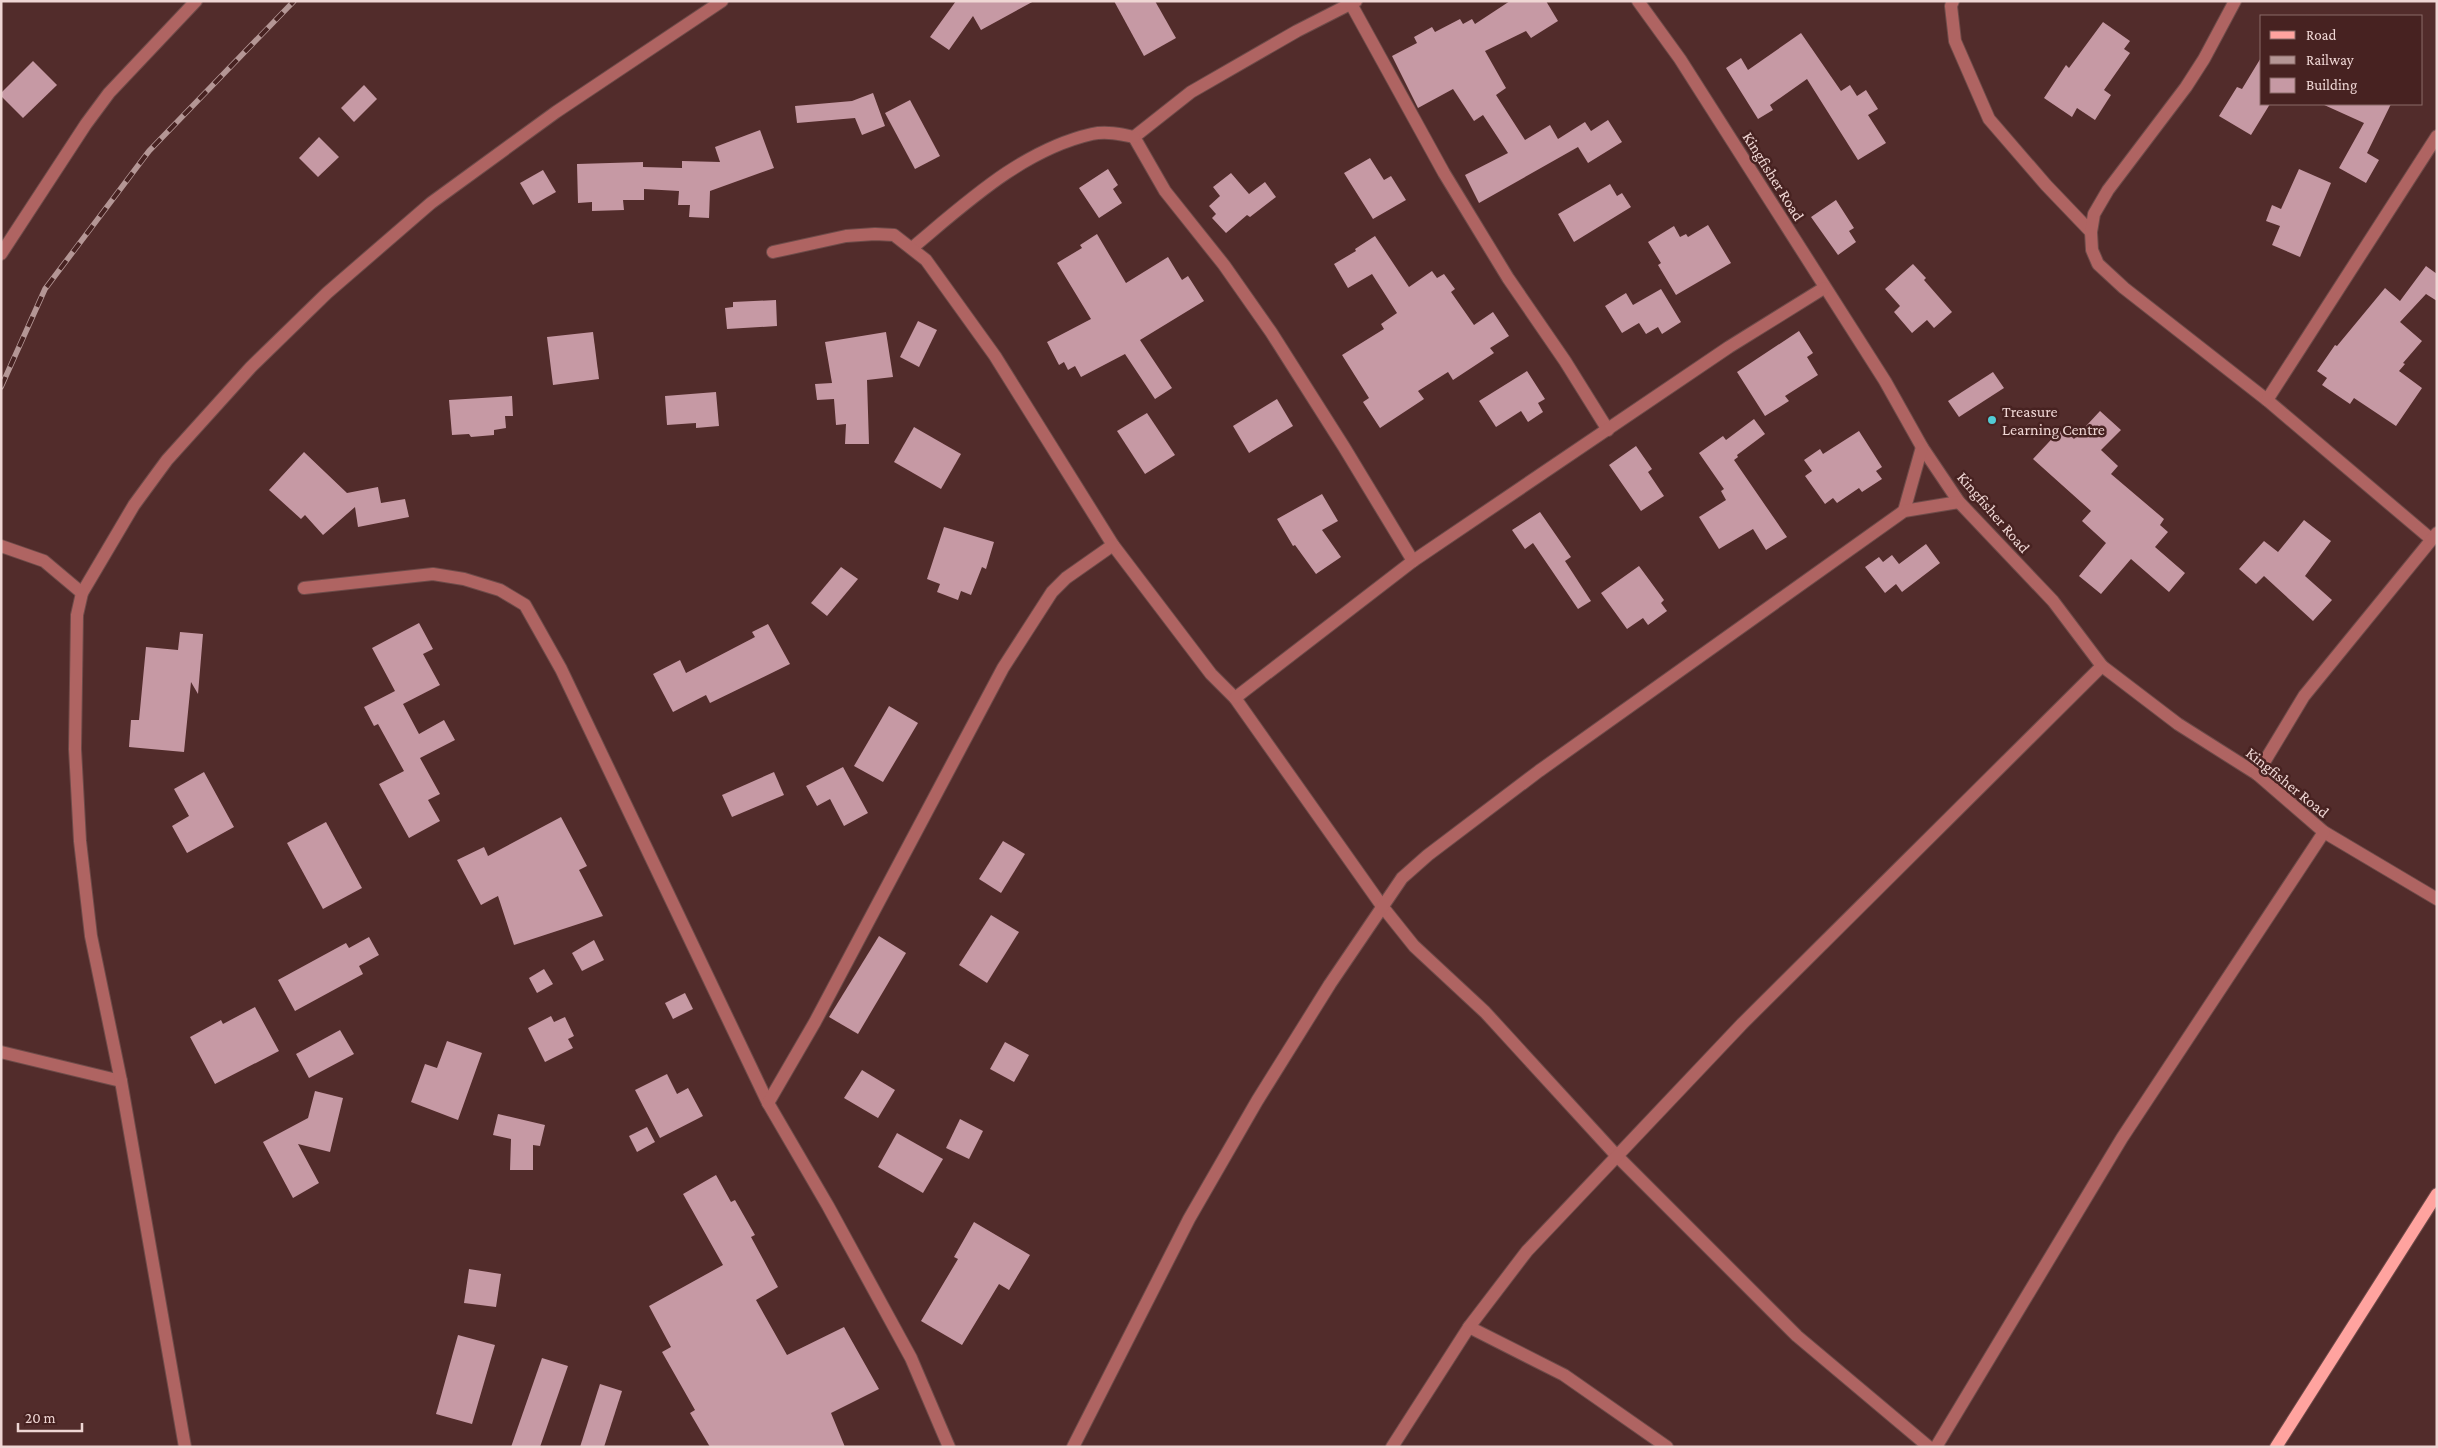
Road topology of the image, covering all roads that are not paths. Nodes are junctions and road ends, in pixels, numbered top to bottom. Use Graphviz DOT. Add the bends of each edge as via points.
graph roads {
  1 [pos="196,1"];
  2 [pos="722,1"];
  3 [pos="1638,1"];
  4 [pos="1953,1"];
  5 [pos="2235,1"];
  6 [pos="1354,3"];
  7 [pos="2437,136"];
  8 [pos="1134,137"];
  9 [pos="2091,232"];
  10 [pos="912,248"];
  11 [pos="773,252"];
  12 [pos="1,254"];
  13 [pos="1824,288"];
  14 [pos="2267,400"];
  15 [pos="1608,430"];
  16 [pos="1922,447"];
  17 [pos="1959,502"];
  18 [pos="1904,511"];
  19 [pos="2434,536"];
  20 [pos="1113,545"];
  21 [pos="1,546"];
  22 [pos="1413,560"];
  23 [pos="304,588"];
  24 [pos="82,593"];
  25 [pos="2102,666"];
  26 [pos="1235,698"];
  27 [pos="2257,774"];
  28 [pos="2324,832"];
  29 [pos="2437,899"];
  30 [pos="1382,906"];
  31 [pos="1,1052"];
  32 [pos="121,1081"];
  33 [pos="768,1103"];
  34 [pos="1616,1155"];
  35 [pos="2437,1194"];
  36 [pos="1469,1327"];
  37 [pos="185,1447"];
  38 [pos="949,1447"];
  39 [pos="1073,1447"];
  40 [pos="1392,1447"];
  41 [pos="1667,1447"];
  42 [pos="1929,1447"];
  43 [pos="1936,1447"];
  44 [pos="2276,1447"];
  1 -- 12 [label="street" via="109,93"];
  2 -- 24 [label="street" via="556,112 431,203 327,293 251,367 167,460 134,504"];
  3 -- 13 [label="street, Kingfisher Road" via="1680,59"];
  4 -- 9 [label="street" via="1955,41 1989,119"];
  5 -- 9 [label="street" via="2186,86 2108,190 2094,214"];
  6 -- 8 [label="street" via="1297,31 1191,92"];
  6 -- 15 [label="street" via="1444,173 1508,278"];
  7 -- 14 [label="street"];
  8 -- 10 [label="street" via="1113,132 1093,134 1037,155 986,186"];
  8 -- 22 [label="street" via="1165,191 1224,265 1271,332"];
  9 -- 14 [label="street" via="2092,250 2098,264"];
  10 -- 11 [label="street" via="894,236 875,234 846,236"];
  10 -- 20 [label="street" via="926,260 995,356"];
  13 -- 15 [label="street"];
  13 -- 16 [label="street, Kingfisher Road" via="1885,381"];
  14 -- 19 [label="street"];
  15 -- 22 [label="street"];
  16 -- 17 [label="street, Kingfisher Road"];
  16 -- 18 [label="street"];
  17 -- 18 [label="street"];
  17 -- 25 [label="street, Kingfisher Road" via="2053,601"];
  18 -- 30 [label="street" via="1547,765 1428,855 1402,878"];
  19 -- 27 [label="street" via="2304,696"];
  20 -- 26 [label="street" via="1205,666"];
  20 -- 33 [label="street" via="1066,578 1052,592 1003,668 815,1022"];
  21 -- 24 [label="street" via="44,561"];
  22 -- 26 [label="street"];
  23 -- 33 [label="street" via="433,574 500,590 525,605 561,669"];
  24 -- 32 [label="street" via="76,644 80,842 90,936"];
  25 -- 27 [label="street, Kingfisher Road" via="2178,724"];
  25 -- 34 [label="street" via="1742,1024"];
  26 -- 30 [label="street"];
  27 -- 28 [label="street, Kingfisher Road"];
  28 -- 29 [label="street, Kingfisher Road"];
  28 -- 43 [label="street" via="2122,1138"];
  30 -- 34 [label="street" via="1414,946 1485,1012"];
  30 -- 39 [label="street" via="1267,1085 1189,1219"];
  31 -- 32 [label="street"];
  32 -- 37 [label="street"];
  33 -- 38 [label="street" via="911,1358"];
  34 -- 36 [label="street" via="1527,1251"];
  34 -- 42 [label="street" via="1797,1336"];
  35 -- 44 [label="main road"];
  36 -- 40 [label="street"];
  36 -- 41 [label="street" via="1564,1375"];
}
